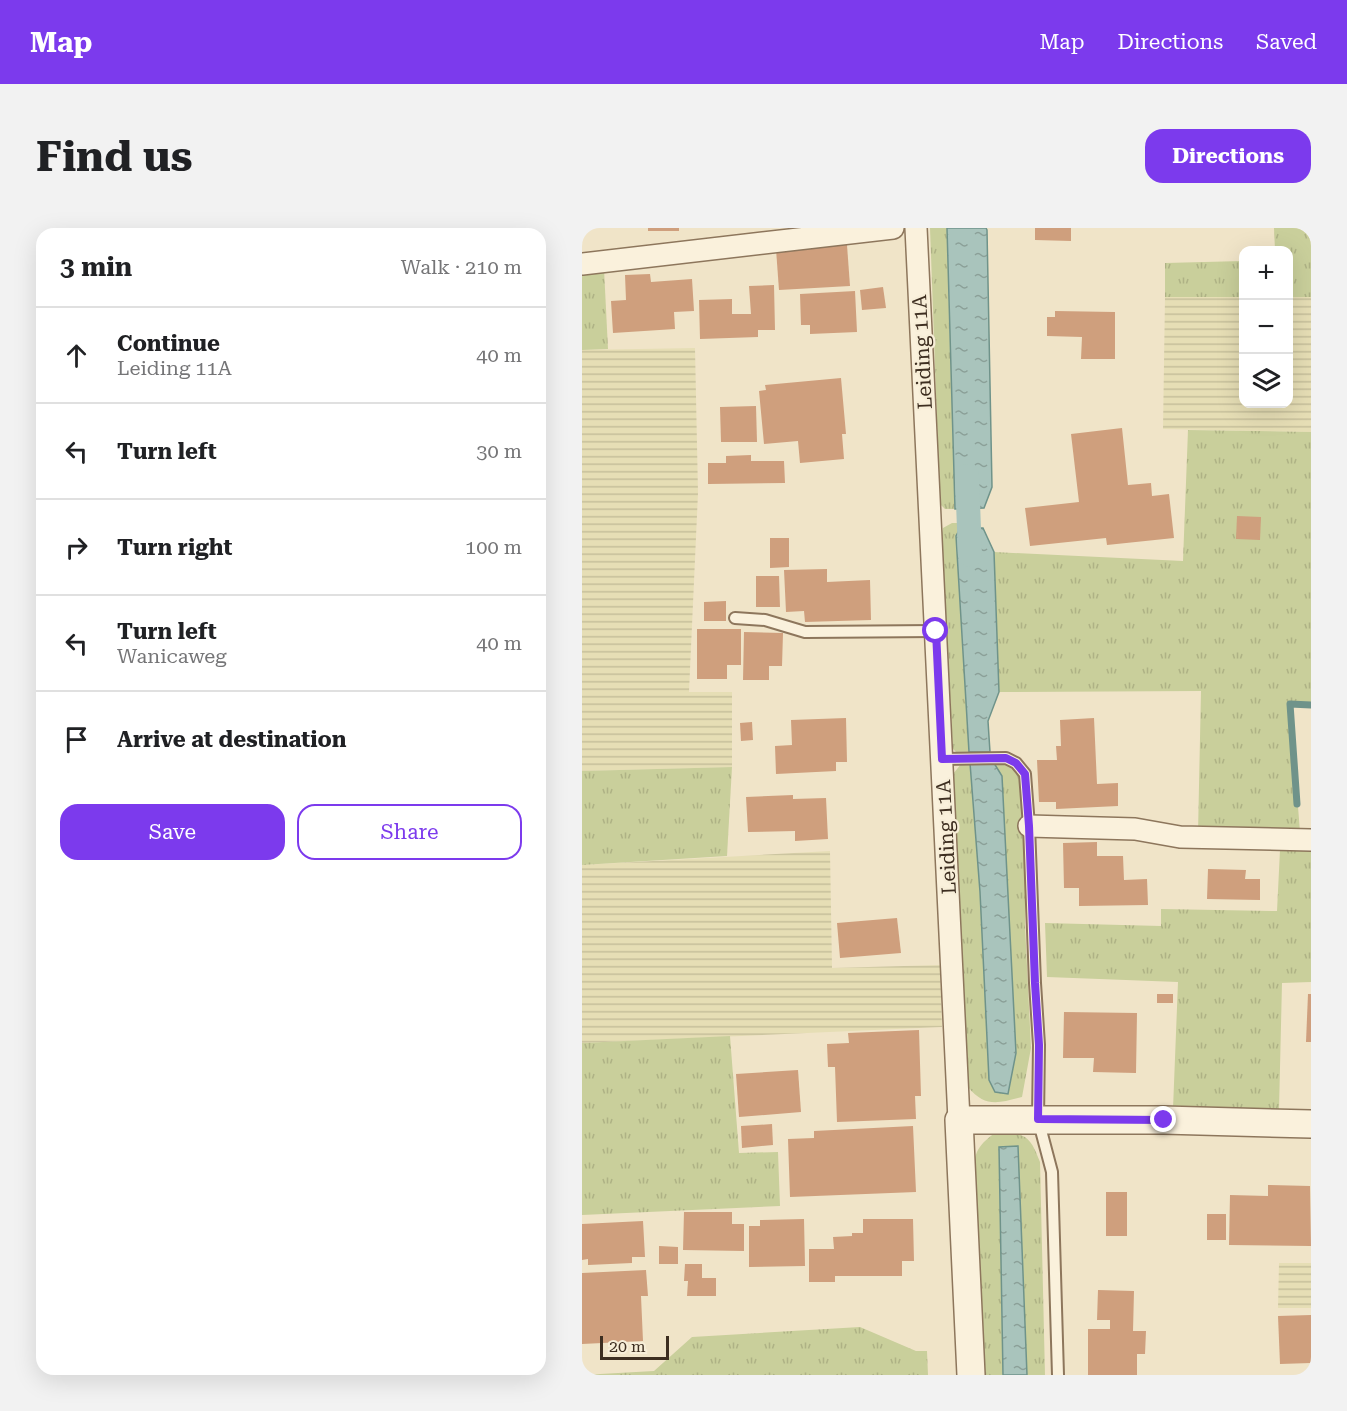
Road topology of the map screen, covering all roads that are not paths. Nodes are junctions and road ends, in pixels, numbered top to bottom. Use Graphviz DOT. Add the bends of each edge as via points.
graph roads {
  1 [pos="893,228"];
  2 [pos="916,228"];
  3 [pos="582,264"];
  4 [pos="735,618"];
  5 [pos="936,631"];
  6 [pos="948,759"];
  7 [pos="1029,826"];
  8 [pos="1311,840"];
  9 [pos="1038,1119"];
  10 [pos="959,1120"];
  11 [pos="1311,1124"];
  12 [pos="971,1375"];
  13 [pos="1058,1375"];
  1 -- 3 [label="street"];
  2 -- 5 [label="street, Leiding 11A"];
  4 -- 5 [label="lane" via="765,620 805,632"];
  5 -- 6 [label="street, Leiding 11A"];
  6 -- 7 [label="lane" via="991,757 1016,763 1025,774"];
  6 -- 10 [label="street, Leiding 11A"];
  7 -- 8 [label="street" via="1135,829 1180,837"];
  7 -- 9 [label="lane" via="1039,1045"];
  9 -- 10 [label="street"];
  9 -- 11 [label="street"];
  9 -- 13 [label="lane" via="1052,1172"];
  10 -- 12 [label="street, Leiding 11A"];
}
